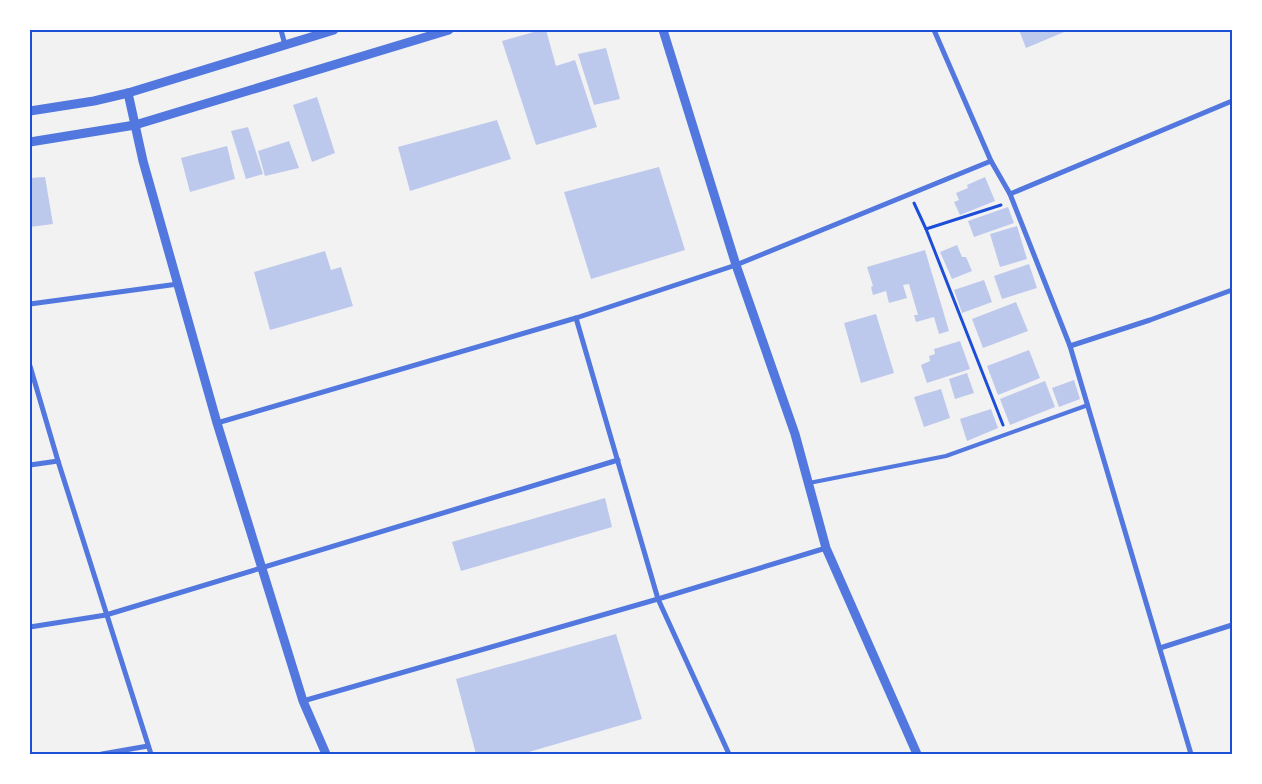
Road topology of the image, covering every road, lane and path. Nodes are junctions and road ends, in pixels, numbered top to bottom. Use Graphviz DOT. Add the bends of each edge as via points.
graph roads {
  1 [pos="281,30"];
  2 [pos="334,30"];
  3 [pos="448,30"];
  4 [pos="663,30"];
  5 [pos="934,30"];
  6 [pos="285,45"];
  7 [pos="128,93"];
  8 [pos="1232,101"];
  9 [pos="30,111"];
  10 [pos="135,125"];
  11 [pos="30,142"];
  12 [pos="991,160"];
  13 [pos="910,194"];
  14 [pos="1010,194"];
  15 [pos="1013,201"];
  16 [pos="926,229"];
  17 [pos="736,265"];
  18 [pos="178,284"];
  19 [pos="1232,290"];
  20 [pos="30,304"];
  21 [pos="576,318"];
  22 [pos="1070,346"];
  23 [pos="30,366"];
  24 [pos="1088,406"];
  25 [pos="217,423"];
  26 [pos="1006,435"];
  27 [pos="58,460"];
  28 [pos="618,460"];
  29 [pos="30,465"];
  30 [pos="808,483"];
  31 [pos="826,548"];
  32 [pos="261,567"];
  33 [pos="658,599"];
  34 [pos="106,615"];
  35 [pos="1232,624"];
  36 [pos="30,627"];
  37 [pos="1160,648"];
  38 [pos="303,701"];
  39 [pos="148,746"];
  40 [pos="102,754"];
  41 [pos="151,754"];
  42 [pos="326,754"];
  43 [pos="729,754"];
  44 [pos="917,754"];
  45 [pos="1191,754"];
  1 -- 6 [label="street"];
  2 -- 6 [label="street"];
  3 -- 10 [label="street"];
  4 -- 17 [label="street"];
  5 -- 12 [label="street"];
  6 -- 7 [label="street"];
  7 -- 9 [label="street"];
  7 -- 10 [label="street"];
  8 -- 14 [label="street"];
  10 -- 11 [label="street"];
  10 -- 18 [label="street"];
  12 -- 13 [label="street"];
  12 -- 14 [label="street"];
  13 -- 16 [label="path"];
  13 -- 17 [label="street"];
  14 -- 15 [label="street"];
  15 -- 16 [label="path"];
  15 -- 22 [label="street"];
  16 -- 26 [label="path"];
  17 -- 21 [label="street"];
  17 -- 30 [label="street" via="795,434"];
  18 -- 20 [label="street"];
  18 -- 25 [label="street"];
  19 -- 22 [label="street"];
  21 -- 25 [label="street"];
  21 -- 28 [label="street"];
  22 -- 24 [label="street"];
  23 -- 27 [label="street"];
  24 -- 26 [label="lane"];
  24 -- 37 [label="street"];
  25 -- 32 [label="street"];
  26 -- 30 [label="lane" via="946,456"];
  27 -- 29 [label="street"];
  27 -- 34 [label="street"];
  28 -- 32 [label="street"];
  28 -- 33 [label="street"];
  30 -- 31 [label="street"];
  31 -- 33 [label="street"];
  31 -- 44 [label="street"];
  32 -- 34 [label="street"];
  32 -- 38 [label="street"];
  33 -- 38 [label="street"];
  33 -- 43 [label="street"];
  34 -- 36 [label="street"];
  34 -- 39 [label="street"];
  35 -- 37 [label="street"];
  37 -- 45 [label="street"];
  38 -- 42 [label="street"];
  39 -- 40 [label="street"];
  39 -- 41 [label="street"];
}
